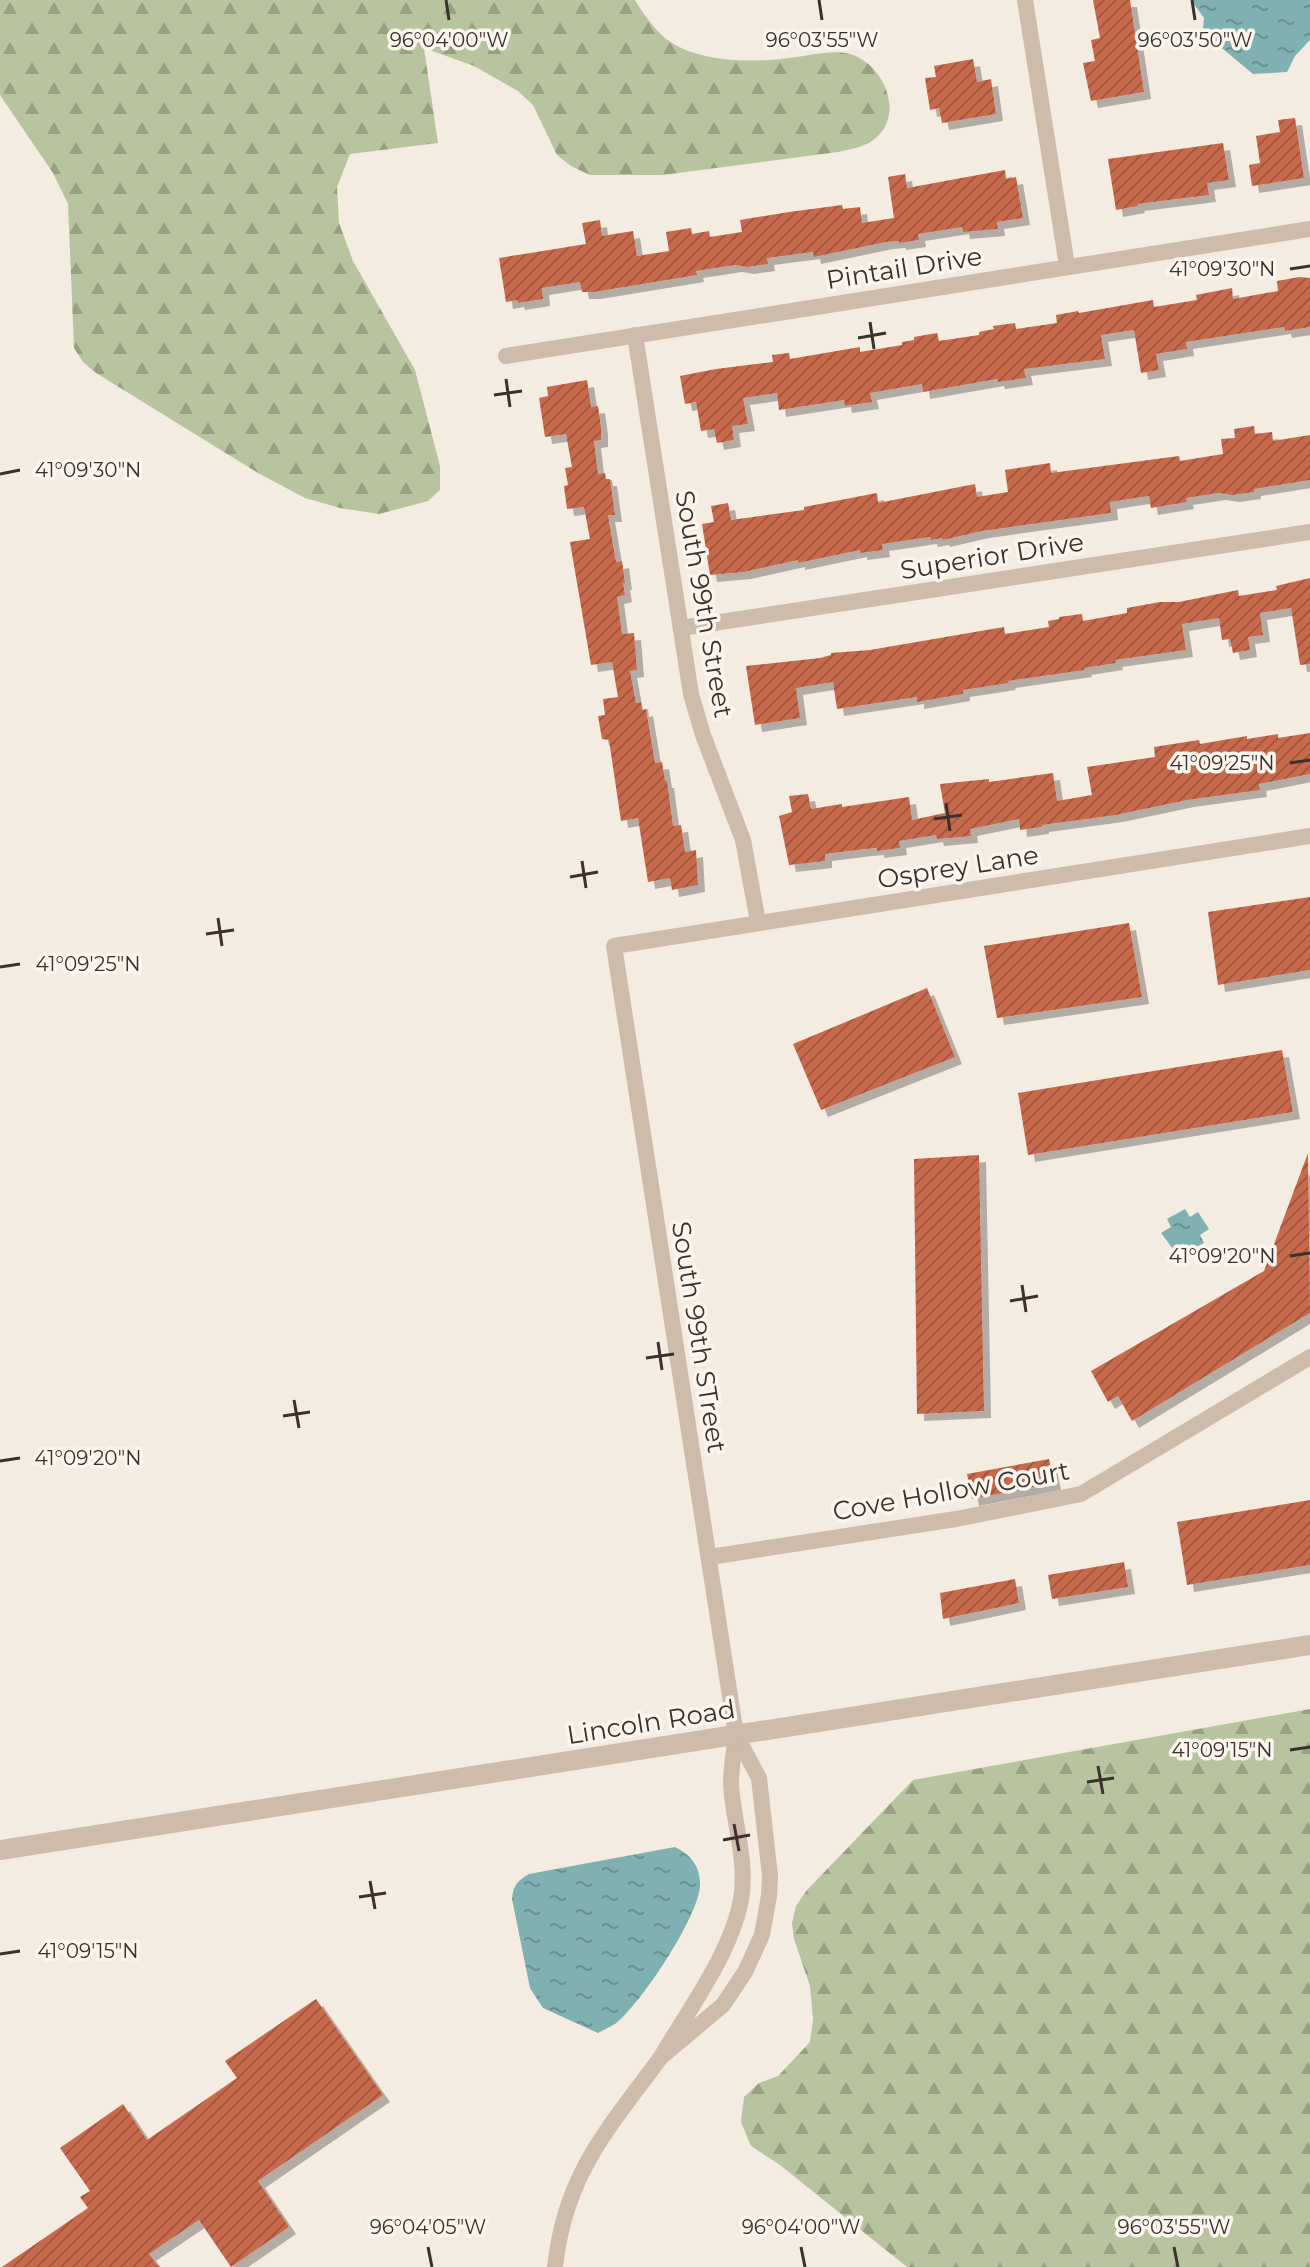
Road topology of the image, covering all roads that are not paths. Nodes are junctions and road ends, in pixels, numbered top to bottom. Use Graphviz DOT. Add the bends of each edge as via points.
graph roads {
  1 [pos="1025,0"];
  2 [pos="1310,229"];
  3 [pos="1067,266"];
  4 [pos="635,335"];
  5 [pos="506,356"];
  6 [pos="1310,532"];
  7 [pos="681,628"];
  8 [pos="1310,836"];
  9 [pos="758,922"];
  10 [pos="614,946"];
  11 [pos="1310,1357"];
  12 [pos="710,1557"];
  13 [pos="1310,1645"];
  14 [pos="736,1735"];
  15 [pos="0,1850"];
  16 [pos="661,2057"];
  17 [pos="555,2267"];
  1 -- 3 [label="street"];
  2 -- 3 [label="street, Pintail Drive"];
  3 -- 4 [label="street, Pintail Drive"];
  4 -- 5 [label="street, Pintail Drive"];
  4 -- 7 [label="street, South 99th Street"];
  6 -- 7 [label="street, Superior Drive"];
  7 -- 9 [label="street, South 99th Street" via="695,708 743,840"];
  8 -- 9 [label="street, Osprey Lane"];
  9 -- 10 [label="street, Osprey Lane"];
  10 -- 12 [label="street, South 99th STreet"];
  11 -- 12 [label="street, Cove Hollow Court" via="1081,1494"];
  12 -- 14 [label="street, South 99th STreet"];
  13 -- 14 [label="street, Lincoln Road"];
  14 -- 15 [label="street, Lincoln Road"];
  14 -- 16 [label="street" via="731,1782 742,1894 717,1963"];
  14 -- 16 [label="street" via="759,1778 769,1866 762,1935 723,2005"];
  16 -- 17 [label="street" via="590,2154 565,2211"];
}
